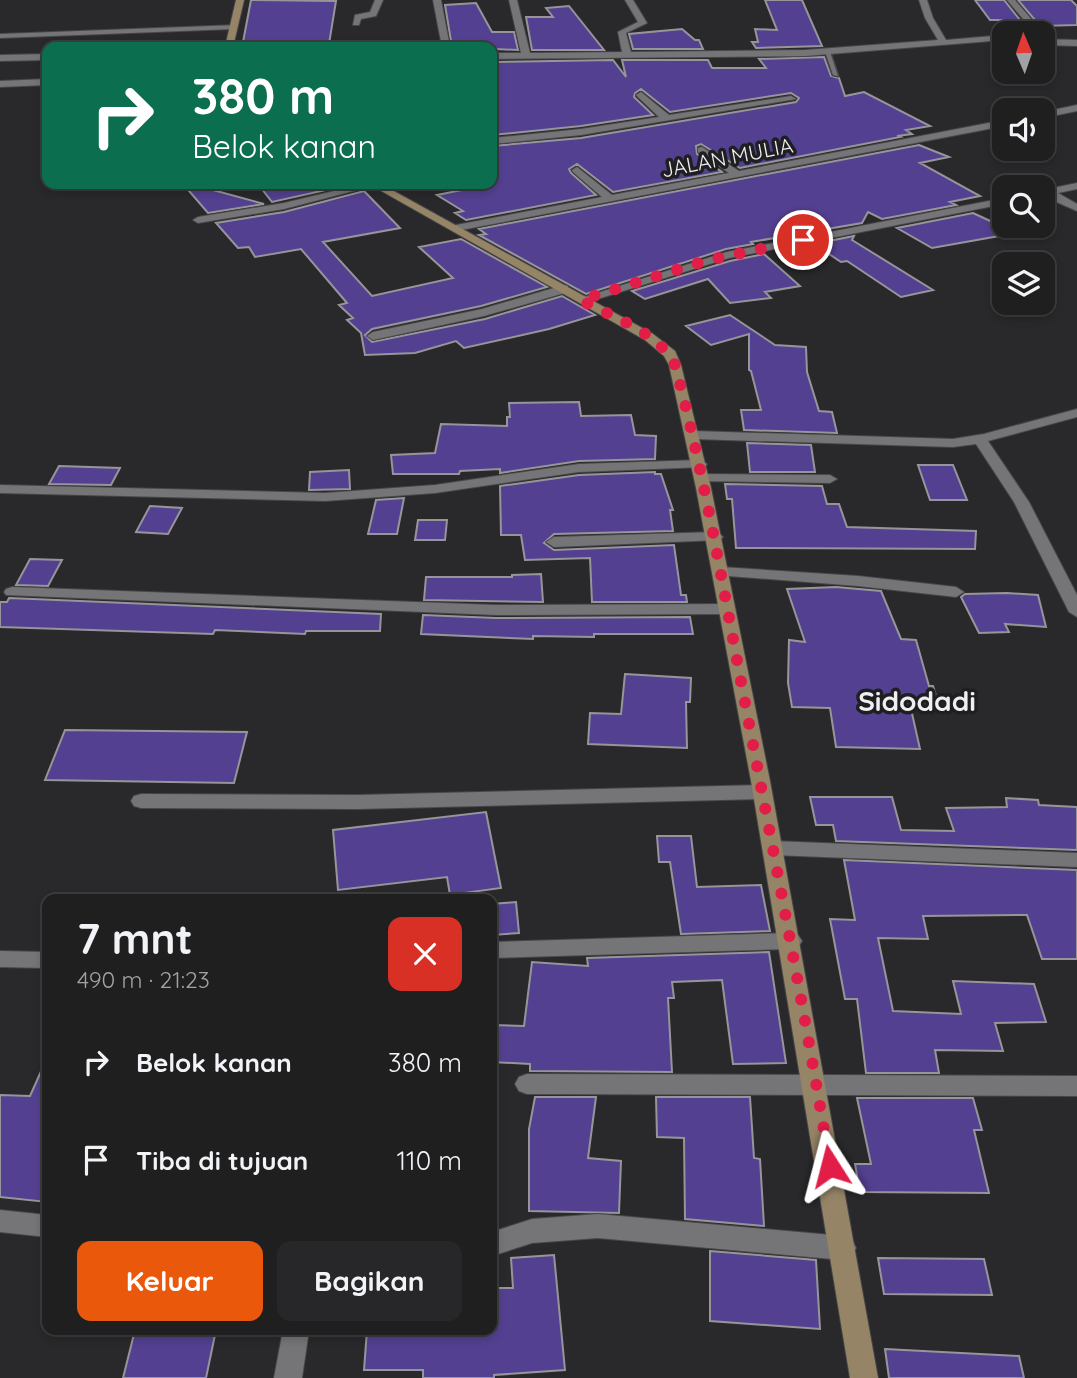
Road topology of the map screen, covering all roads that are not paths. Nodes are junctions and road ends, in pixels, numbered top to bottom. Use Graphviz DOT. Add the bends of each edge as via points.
graph roads {
  1 [pos="240,0"];
  2 [pos="379,0"];
  3 [pos="437,0"];
  4 [pos="513,0"];
  5 [pos="629,0"];
  6 [pos="923,0"];
  7 [pos="1010,0"];
  8 [pos="1028,21"];
  9 [pos="356,23"];
  10 [pos="234,27"];
  11 [pos="0,36"];
  12 [pos="992,39"];
  13 [pos="1055,41"];
  14 [pos="230,42"];
  15 [pos="445,42"];
  16 [pos="944,43"];
  17 [pos="1077,43"];
  18 [pos="827,52"];
  19 [pos="627,55"];
  20 [pos="497,56"];
  21 [pos="526,56"];
  22 [pos="42,57"];
  23 [pos="0,58"];
  24 [pos="836,75"];
  25 [pos="42,82"];
  26 [pos="0,84"];
  27 [pos="640,95"];
  28 [pos="791,99"];
  29 [pos="1077,108"];
  30 [pos="1055,113"];
  31 [pos="666,118"];
  32 [pos="992,125"];
  33 [pos="498,138"];
  34 [pos="702,150"];
  35 [pos="577,170"];
  36 [pos="738,175"];
  37 [pos="1077,186"];
  38 [pos="354,189"];
  39 [pos="384,189"];
  40 [pos="1055,191"];
  41 [pos="1055,198"];
  42 [pos="611,199"];
  43 [pos="992,203"];
  44 [pos="1077,208"];
  45 [pos="198,220"];
  46 [pos="456,228"];
  47 [pos="564,289"];
  48 [pos="581,300"];
  49 [pos="373,336"];
  50 [pos="1077,413"];
  51 [pos="694,435"];
  52 [pos="981,441"];
  53 [pos="701,471"];
  54 [pos="830,478"];
  55 [pos="0,489"];
  56 [pos="715,537"];
  57 [pos="554,542"];
  58 [pos="721,572"];
  59 [pos="12,592"];
  60 [pos="956,592"];
  61 [pos="727,609"];
  62 [pos="1077,612"];
  63 [pos="762,792"];
  64 [pos="141,801"];
  65 [pos="773,848"];
  66 [pos="1077,860"];
  67 [pos="791,941"];
  68 [pos="497,950"];
  69 [pos="0,959"];
  70 [pos="42,960"];
  71 [pos="527,1083"];
  72 [pos="816,1084"];
  73 [pos="1077,1086"];
  74 [pos="0,1221"];
  75 [pos="42,1225"];
  76 [pos="497,1242"];
  77 [pos="843,1248"];
  78 [pos="295,1335"];
  79 [pos="288,1378"];
  80 [pos="864,1378"];
  1 -- 10 [label="main road"];
  2 -- 9 [label="street" via="373,14 358,17"];
  3 -- 15 [label="street"];
  4 -- 21 [label="street"];
  5 -- 19 [label="street" via="643,25 622,32"];
  6 -- 16 [label="street"];
  7 -- 8 [label="street"];
  10 -- 11 [label="street"];
  10 -- 14 [label="main road"];
  12 -- 16 [label="street"];
  13 -- 17 [label="street"];
  16 -- 18 [label="street"];
  18 -- 19 [label="street"];
  18 -- 24 [label="lane"];
  19 -- 21 [label="street"];
  20 -- 21 [label="street"];
  22 -- 23 [label="street"];
  25 -- 26 [label="street"];
  27 -- 31 [label="street"];
  28 -- 31 [label="street"];
  29 -- 30 [label="street"];
  31 -- 33 [label="street" via="581,132"];
  32 -- 36 [label="street, JALAN MULIA"];
  34 -- 36 [label="street"];
  35 -- 42 [label="street"];
  36 -- 42 [label="street, JALAN MULIA"];
  37 -- 40 [label="street"];
  38 -- 45 [label="street"];
  39 -- 46 [label="main road"];
  41 -- 44 [label="street"];
  42 -- 46 [label="street, JALAN MULIA"];
  43 -- 48 [label="street" via="727,255"];
  46 -- 47 [label="main road"];
  47 -- 48 [label="main road"];
  47 -- 49 [label="street"];
  48 -- 51 [label="main road" via="649,337 670,354"];
  50 -- 52 [label="street"];
  51 -- 52 [label="street" via="924,444"];
  51 -- 53 [label="main road"];
  52 -- 62 [label="street" via="1034,525"];
  53 -- 54 [label="street"];
  53 -- 55 [label="street" via="579,468 435,489 325,497"];
  53 -- 56 [label="main road"];
  56 -- 57 [label="street"];
  56 -- 58 [label="main road"];
  58 -- 60 [label="street" via="858,580"];
  58 -- 61 [label="main road"];
  59 -- 61 [label="street" via="509,610"];
  61 -- 63 [label="main road"];
  63 -- 64 [label="street" via="358,802"];
  63 -- 65 [label="main road"];
  65 -- 66 [label="street"];
  65 -- 67 [label="main road"];
  67 -- 68 [label="street"];
  67 -- 72 [label="main road"];
  69 -- 70 [label="street"];
  71 -- 72 [label="street"];
  72 -- 73 [label="street"];
  72 -- 77 [label="main road"];
  74 -- 75 [label="street"];
  76 -- 77 [label="street" via="532,1231 598,1226"];
  77 -- 80 [label="main road"];
  78 -- 79 [label="street"];
}
